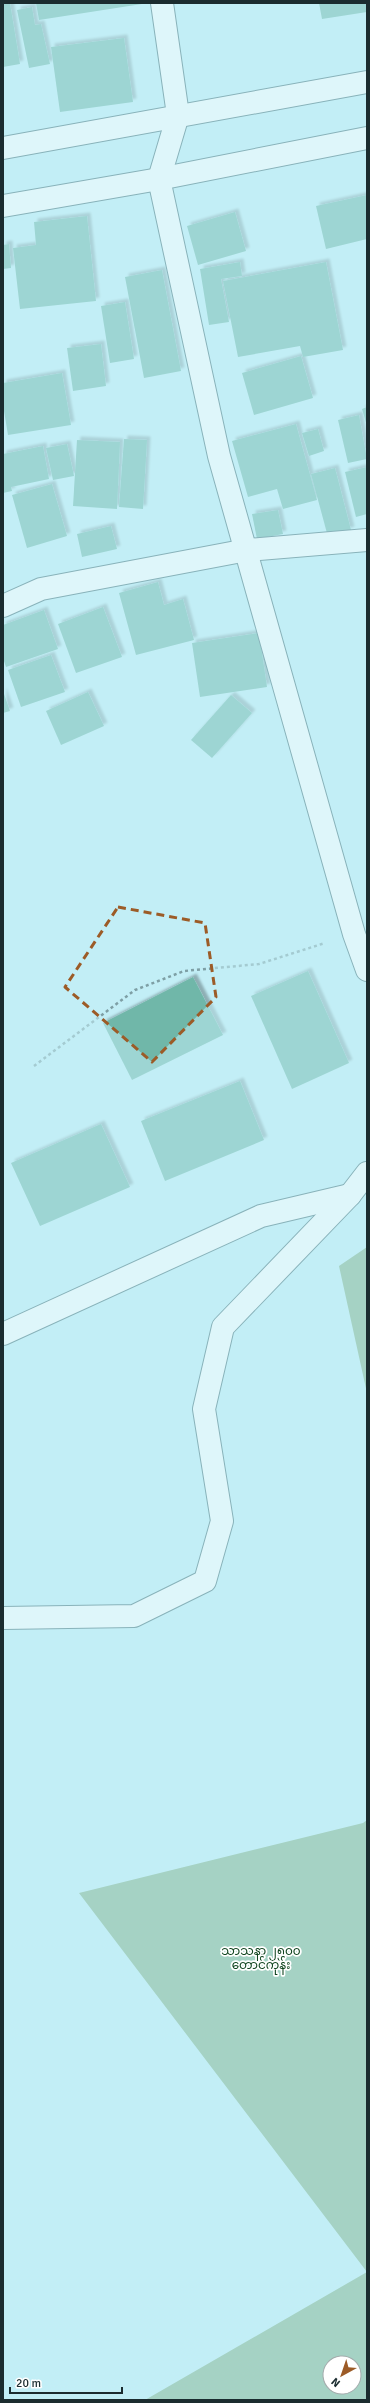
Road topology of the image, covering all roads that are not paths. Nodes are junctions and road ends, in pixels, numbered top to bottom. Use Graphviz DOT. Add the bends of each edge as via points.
graph roads {
  1 [pos="162,3"];
  2 [pos="367,82"];
  3 [pos="178,115"];
  4 [pos="367,138"];
  5 [pos="3,148"];
  6 [pos="159,179"];
  7 [pos="3,206"];
  8 [pos="367,540"];
  9 [pos="247,550"];
  10 [pos="3,606"];
  11 [pos="367,970"];
  12 [pos="367,1173"];
  13 [pos="350,1195"];
  14 [pos="3,1334"];
  15 [pos="3,1618"];
  1 -- 3 [label="street"];
  2 -- 3 [label="street"];
  3 -- 5 [label="street"];
  3 -- 6 [label="street"];
  4 -- 6 [label="street"];
  6 -- 7 [label="street"];
  6 -- 9 [label="street" via="219,456"];
  8 -- 9 [label="street"];
  9 -- 10 [label="street" via="41,589"];
  9 -- 11 [label="street" via="354,934"];
  12 -- 13 [label="street"];
  13 -- 14 [label="street" via="262,1216"];
  13 -- 15 [label="street" via="223,1327 204,1408 222,1521 204,1581 134,1616"];
}
